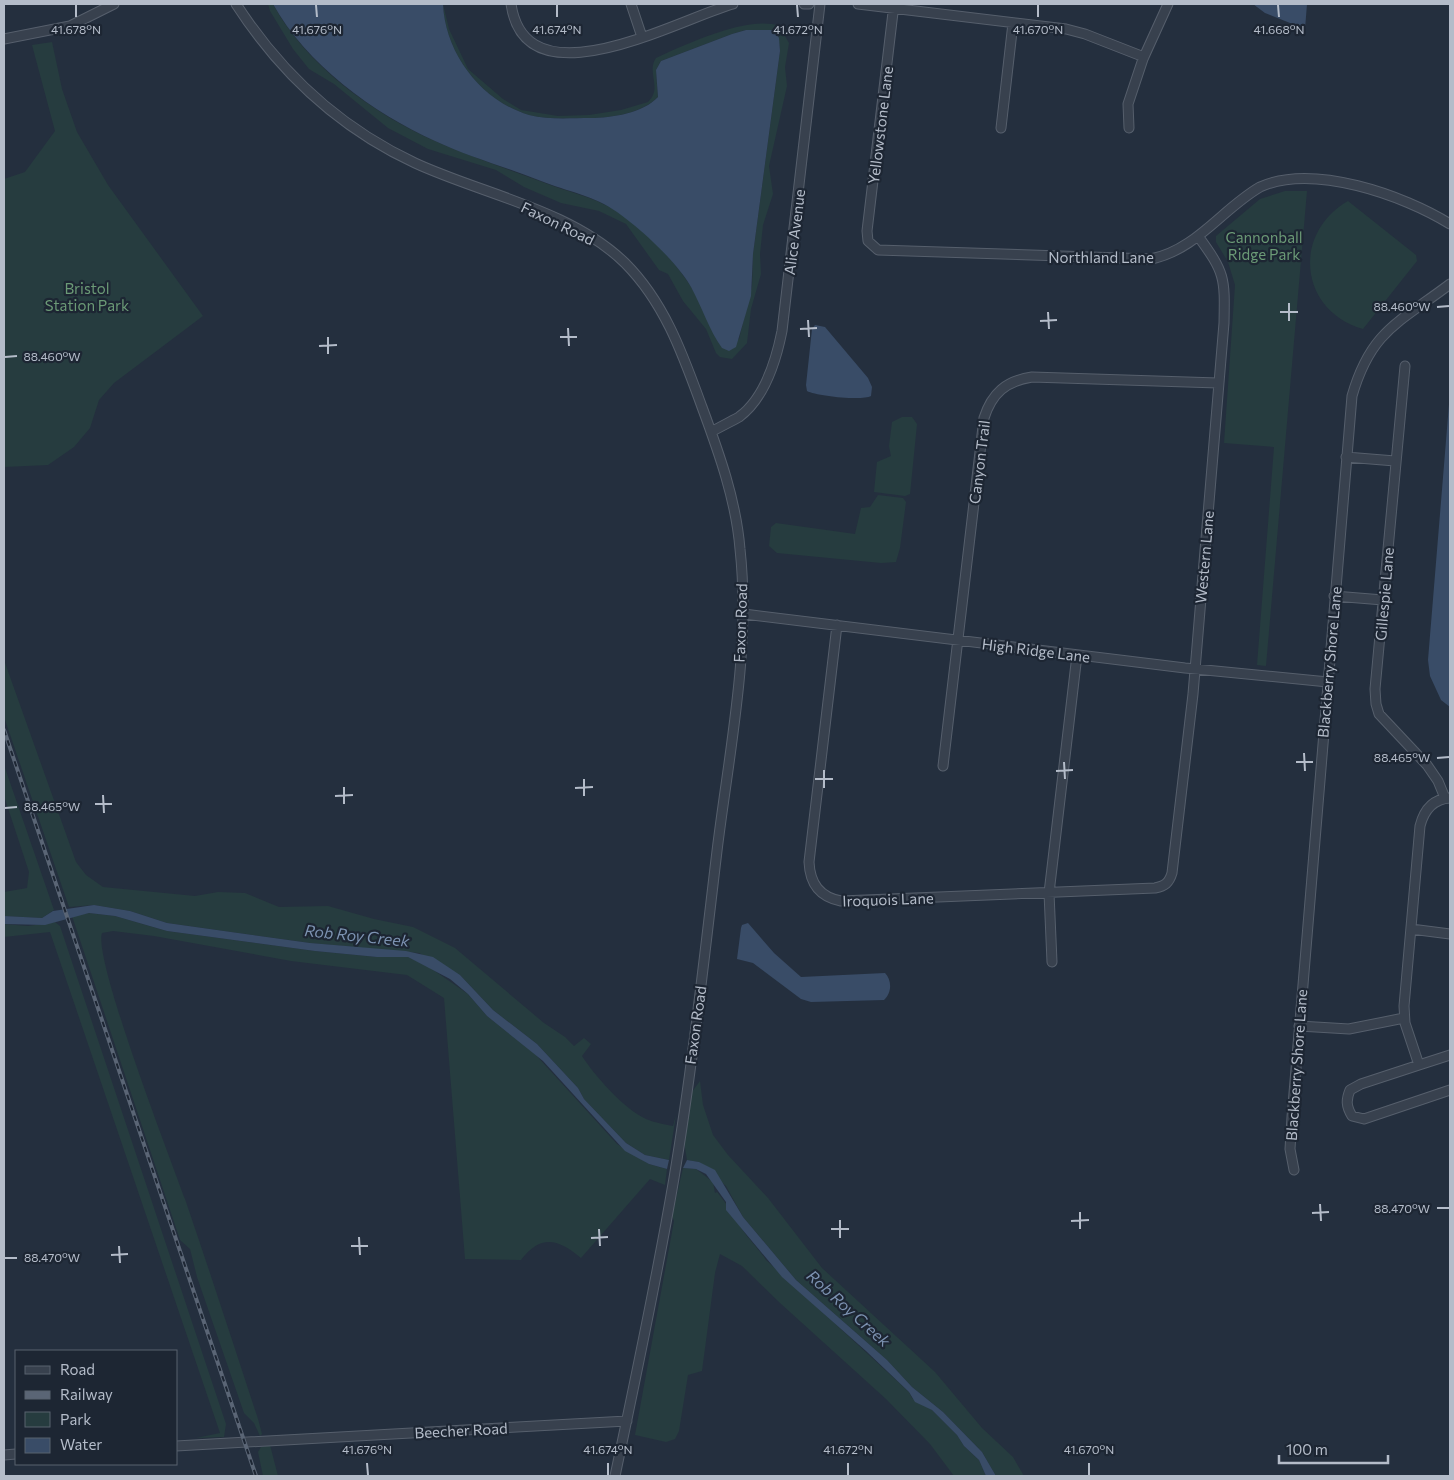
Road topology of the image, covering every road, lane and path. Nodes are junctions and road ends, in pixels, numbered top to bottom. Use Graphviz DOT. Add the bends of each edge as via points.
graph roads {
  1 [pos="114,4"];
  2 [pos="236,4"];
  3 [pos="511,4"];
  4 [pos="631,4"];
  5 [pos="732,4"];
  6 [pos="804,4"];
  7 [pos="809,4"];
  8 [pos="820,4"];
  9 [pos="858,4"];
  10 [pos="1168,4"];
  11 [pos="894,6"];
  12 [pos="1013,23"];
  13 [pos="642,38"];
  14 [pos="4,39"];
  15 [pos="1144,57"];
  16 [pos="1001,128"];
  17 [pos="1130,128"];
  18 [pos="1450,224"];
  19 [pos="1198,236"];
  20 [pos="871,245"];
  21 [pos="1450,284"];
  22 [pos="1405,366"];
  23 [pos="1218,383"];
  24 [pos="711,432"];
  25 [pos="1346,457"];
  26 [pos="1396,461"];
  27 [pos="1334,596"];
  28 [pos="1383,600"];
  29 [pos="744,614"];
  30 [pos="837,626"];
  31 [pos="957,640"];
  32 [pos="1077,655"];
  33 [pos="1195,669"];
  34 [pos="1328,682"];
  35 [pos="943,766"];
  36 [pos="1447,798"];
  37 [pos="1168,883"];
  38 [pos="1049,893"];
  39 [pos="1410,929"];
  40 [pos="1450,934"];
  41 [pos="1052,962"];
  42 [pos="1404,1018"];
  43 [pos="1299,1026"];
  44 [pos="1450,1055"];
  45 [pos="1419,1065"];
  46 [pos="1450,1090"];
  47 [pos="1294,1170"];
  48 [pos="627,1421"];
  49 [pos="178,1446"];
  50 [pos="615,1476"];
  1 -- 14 [label="street" via="70,26"];
  2 -- 24 [label="street, Faxon Road" via="259,39 294,79 336,115 374,141 414,163 546,214 589,236 621,259 646,285 666,317"];
  3 -- 13 [label="street" via="517,25 525,37 545,50 601,50"];
  4 -- 13 [label="street"];
  5 -- 13 [label="street"];
  6 -- 7 [label="street"];
  8 -- 24 [label="street, Alice Avenue" via="782,331 775,364 759,393 740,416"];
  9 -- 11 [label="street"];
  10 -- 15 [label="street"];
  11 -- 12 [label="street"];
  11 -- 20 [label="street, Yellowstone Lane" via="867,226"];
  12 -- 15 [label="street" via="1085,34"];
  12 -- 16 [label="street"];
  15 -- 17 [label="street" via="1128,104"];
  18 -- 19 [label="street, Northland Lane" via="1406,201 1370,188 1290,179 1271,182 1249,193"];
  19 -- 20 [label="street, Northland Lane" via="1176,251 1147,259 883,252"];
  19 -- 23 [label="street, Western Lane" via="1218,264 1225,287"];
  21 -- 25 [label="street, Blackberry Shore Lane" via="1387,329 1372,348 1360,370 1352,396"];
  22 -- 26 [label="street, Gillespie Lane"];
  23 -- 31 [label="street, Canyon Trail" via="1032,377 1006,384 993,396 984,418"];
  23 -- 33 [label="street, Western Lane"];
  24 -- 29 [label="street, Faxon Road" via="728,484 740,546"];
  25 -- 26 [label="street"];
  25 -- 27 [label="street, Blackberry Shore Lane"];
  26 -- 28 [label="street, Gillespie Lane"];
  27 -- 28 [label="street"];
  27 -- 34 [label="street, Blackberry Shore Lane"];
  28 -- 36 [label="street, Gillespie Lane" via="1375,688 1379,714 1434,774"];
  29 -- 30 [label="street, High Ridge Lane"];
  29 -- 48 [label="street, Faxon Road" via="700,992 674,1176"];
  30 -- 31 [label="street, High Ridge Lane"];
  30 -- 38 [label="street, Iroquois Lane" via="809,862 818,890 828,898 842,902"];
  31 -- 32 [label="street, High Ridge Lane"];
  31 -- 35 [label="street, Canyon Trail"];
  32 -- 33 [label="street, High Ridge Lane"];
  32 -- 38 [label="street"];
  33 -- 34 [label="street, High Ridge Lane"];
  33 -- 37 [label="street, Western Lane" via="1176,844"];
  34 -- 43 [label="street, Blackberry Shore Lane"];
  36 -- 39 [label="street, Gillespie Lane" via="1429,806 1420,826"];
  37 -- 38 [label="street, Iroquois Lane" via="1155,888"];
  38 -- 41 [label="street"];
  39 -- 40 [label="street"];
  39 -- 42 [label="street, Gillespie Lane"];
  42 -- 43 [label="street" via="1349,1029"];
  42 -- 45 [label="street, Gillespie Lane"];
  43 -- 47 [label="street, Blackberry Shore Lane" via="1290,1142"];
  44 -- 45 [label="street"];
  45 -- 46 [label="street" via="1350,1090 1346,1099 1352,1116 1364,1119"];
  48 -- 49 [label="street, Beecher Road"];
  48 -- 50 [label="street, Faxon Road"];
}
